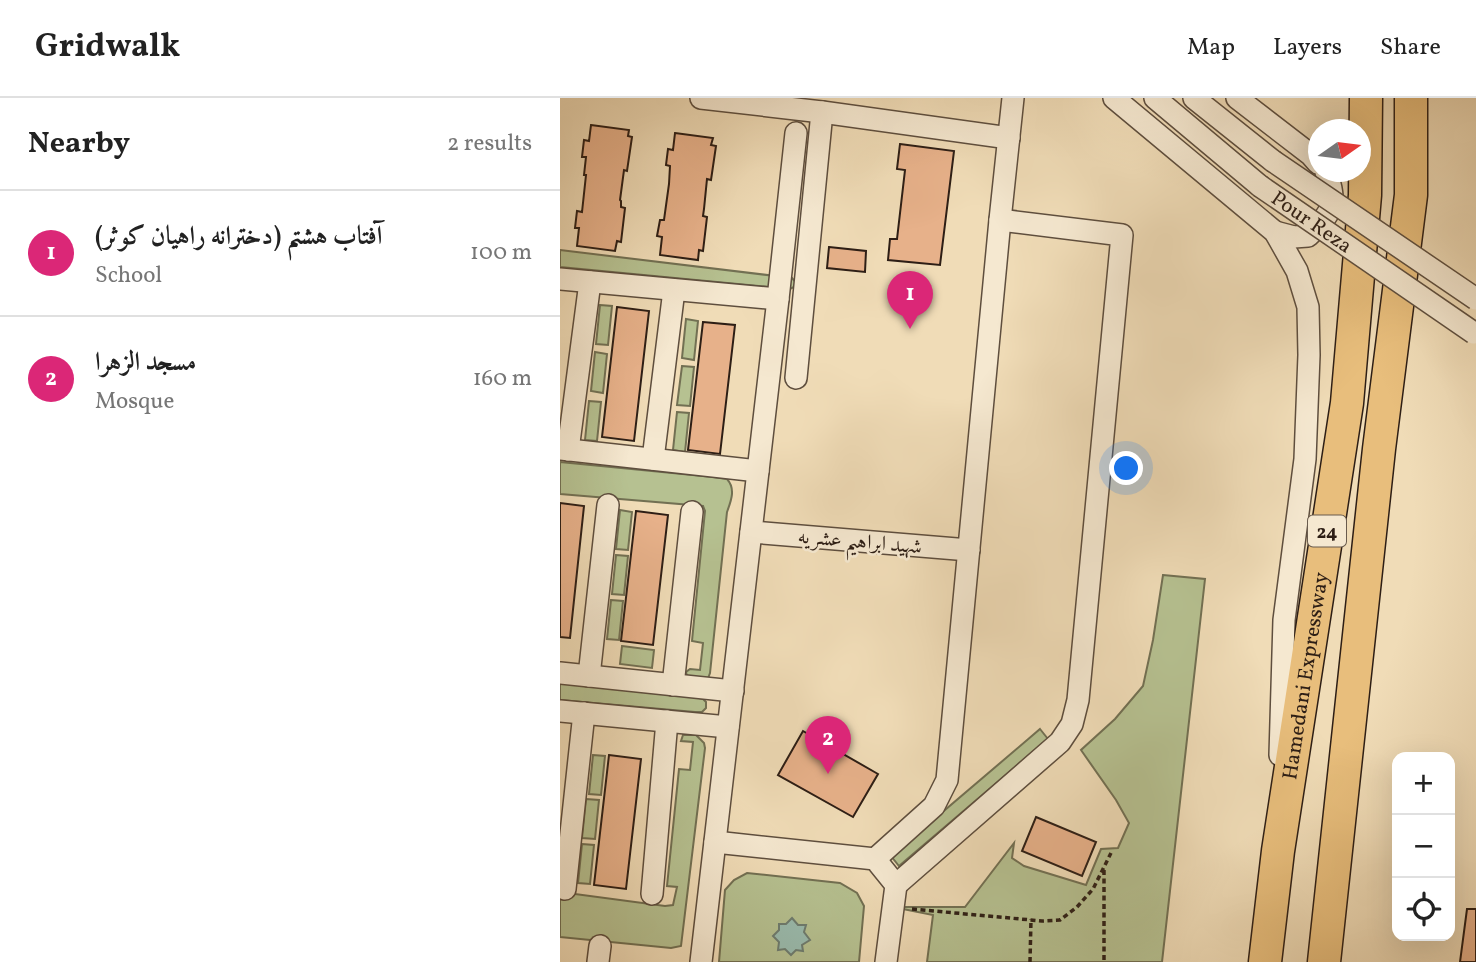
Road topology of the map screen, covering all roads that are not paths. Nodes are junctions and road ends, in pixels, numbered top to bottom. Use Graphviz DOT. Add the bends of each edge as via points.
graph roads {
  1 [pos="701,98"];
  2 [pos="1114,98"];
  3 [pos="1156,98"];
  4 [pos="1194,98"];
  5 [pos="1237,98"];
  6 [pos="1366,98"];
  7 [pos="1411,98"];
  8 [pos="1015,102"];
  9 [pos="822,112"];
  10 [pos="796,133"];
  11 [pos="1009,138"];
  12 [pos="1308,153"];
  13 [pos="1330,182"];
  14 [pos="999,220"];
  15 [pos="1275,232"];
  16 [pos="560,279"];
  17 [pos="590,282"];
  18 [pos="674,290"];
  19 [pos="778,299"];
  20 [pos="1476,299"];
  21 [pos="1475,334"];
  22 [pos="796,378"];
  23 [pos="564,450"];
  24 [pos="653,459"];
  25 [pos="758,471"];
  26 [pos="608,505"];
  27 [pos="692,512"];
  28 [pos="751,532"];
  29 [pos="969,550"];
  30 [pos="560,673"];
  31 [pos="589,676"];
  32 [pos="673,685"];
  33 [pos="733,691"];
  34 [pos="560,711"];
  35 [pos="584,713"];
  36 [pos="667,721"];
  37 [pos="728,727"];
  38 [pos="715,842"];
  39 [pos="1278,851"];
  40 [pos="875,859"];
  41 [pos="896,885"];
  42 [pos="565,889"];
  43 [pos="652,894"];
  44 [pos="701,962"];
  45 [pos="886,962"];
  46 [pos="1265,962"];
  47 [pos="1324,962"];
  1 -- 9 [label="street"];
  2 -- 15 [label="street"];
  3 -- 21 [label="street, Pour Reza, bridge" via="1260,186"];
  4 -- 20 [label="street, Pour Reza, bridge" via="1273,161"];
  5 -- 12 [label="street"];
  6 -- 39 [label="highway, Hamedani Expressway / 24" via="1365,195 1348,402"];
  7 -- 47 [label="highway, Hamedani Expressway / 24" via="1410,195"];
  8 -- 11 [label="street"];
  9 -- 11 [label="street"];
  9 -- 22 [label="street"];
  10 -- 19 [label="street"];
  11 -- 14 [label="street"];
  13 -- 15 [label="street" via="1333,191 1326,219 1308,236"];
  14 -- 29 [label="street"];
  14 -- 41 [label="street" via="1122,235 1079,700 1072,724 1060,742"];
  15 -- 39 [label="street" via="1297,271 1308,307 1309,355 1305,459 1284,620"];
  16 -- 17 [label="street"];
  17 -- 18 [label="street"];
  17 -- 23 [label="street"];
  18 -- 19 [label="street"];
  18 -- 24 [label="street"];
  19 -- 25 [label="street"];
  23 -- 24 [label="street"];
  24 -- 25 [label="street"];
  25 -- 28 [label="street"];
  26 -- 31 [label="street"];
  27 -- 32 [label="street"];
  28 -- 29 [label="street, شهید ابراهیم عشریه"];
  28 -- 33 [label="street"];
  29 -- 40 [label="street" via="947,780 934,806"];
  30 -- 31 [label="street"];
  31 -- 32 [label="street"];
  32 -- 33 [label="street"];
  33 -- 37 [label="street"];
  34 -- 35 [label="street"];
  35 -- 36 [label="street"];
  35 -- 42 [label="street"];
  36 -- 37 [label="street"];
  36 -- 43 [label="street"];
  37 -- 38 [label="street"];
  38 -- 40 [label="street"];
  38 -- 44 [label="street"];
  39 -- 46 [label="highway, Hamedani Expressway / 24"];
  40 -- 41 [label="street"];
  41 -- 45 [label="street"];
}
